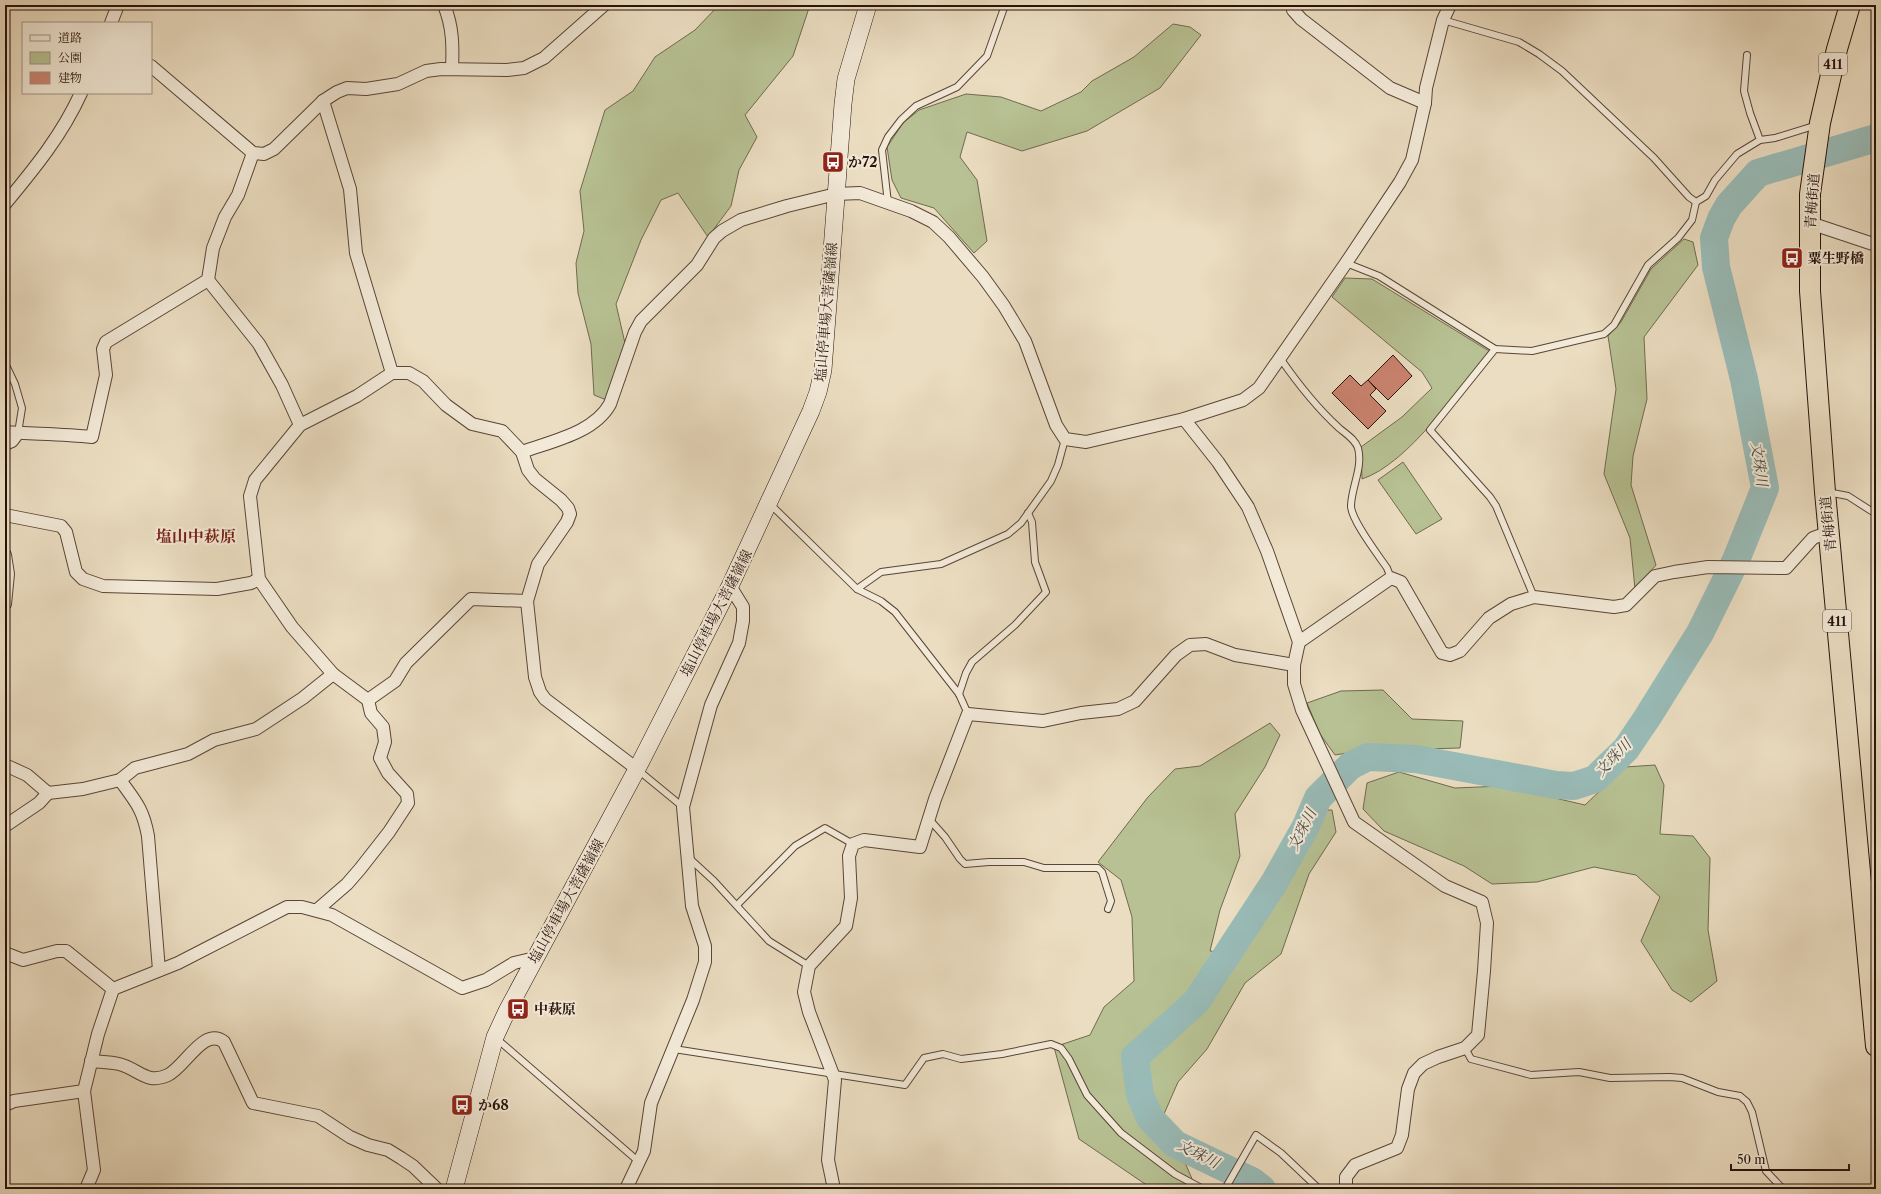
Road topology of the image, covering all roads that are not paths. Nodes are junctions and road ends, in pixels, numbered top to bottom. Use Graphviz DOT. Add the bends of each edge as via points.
graph roads {
  1 [pos="118,5"];
  2 [pos="444,5"];
  3 [pos="604,5"];
  4 [pos="868,5"];
  5 [pos="1005,5"];
  6 [pos="1292,5"];
  7 [pos="1450,5"];
  8 [pos="1850,5"];
  9 [pos="1443,20"];
  10 [pos="111,22"];
  11 [pos="1747,55"];
  12 [pos="152,67"];
  13 [pos="452,69"];
  14 [pos="80,94"];
  15 [pos="323,101"];
  16 [pos="1425,103"];
  17 [pos="1820,124"];
  18 [pos="1760,140"];
  19 [pos="253,153"];
  20 [pos="836,194"];
  21 [pos="1696,202"];
  22 [pos="888,203"];
  23 [pos="5,204"];
  24 [pos="1810,223"];
  25 [pos="1876,245"];
  26 [pos="1346,263"];
  27 [pos="208,280"];
  28 [pos="1496,350"];
  29 [pos="1280,358"];
  30 [pos="5,363"];
  31 [pos="392,373"];
  32 [pos="1184,419"];
  33 [pos="300,425"];
  34 [pos="5,432"];
  35 [pos="18,433"];
  36 [pos="1065,439"];
  37 [pos="5,444"];
  38 [pos="522,452"];
  39 [pos="1825,492"];
  40 [pos="769,503"];
  41 [pos="1028,513"];
  42 [pos="1876,514"];
  43 [pos="5,515"];
  44 [pos="1829,532"];
  45 [pos="5,555"];
  46 [pos="6,573"];
  47 [pos="1391,578"];
  48 [pos="259,579"];
  49 [pos="730,586"];
  50 [pos="857,590"];
  51 [pos="1534,597"];
  52 [pos="527,601"];
  53 [pos="5,604"];
  54 [pos="1299,642"];
  55 [pos="1294,666"];
  56 [pos="333,674"];
  57 [pos="959,694"];
  58 [pos="368,700"];
  59 [pos="968,714"];
  60 [pos="5,765"];
  61 [pos="637,769"];
  62 [pos="120,780"];
  63 [pos="48,793"];
  64 [pos="683,807"];
  65 [pos="929,819"];
  66 [pos="5,826"];
  67 [pos="854,844"];
  68 [pos="688,857"];
  69 [pos="1869,891"];
  70 [pos="737,905"];
  71 [pos="1108,909"];
  72 [pos="317,910"];
  73 [pos="5,952"];
  74 [pos="535,958"];
  75 [pos="809,966"];
  76 [pos="159,970"];
  77 [pos="113,989"];
  78 [pos="494,1037"];
  79 [pos="1876,1046"];
  80 [pos="1465,1048"];
  81 [pos="674,1049"];
  82 [pos="91,1061"];
  83 [pos="833,1075"];
  84 [pos="84,1091"];
  85 [pos="5,1105"];
  86 [pos="638,1161"];
  87 [pos="86,1189"];
  88 [pos="437,1189"];
  89 [pos="454,1189"];
  90 [pos="626,1189"];
  91 [pos="834,1189"];
  92 [pos="1203,1189"];
  93 [pos="1225,1189"];
  94 [pos="1319,1189"];
  95 [pos="1346,1189"];
  96 [pos="1783,1189"];
  1 -- 10 [label="street"];
  2 -- 13 [label="street" via="450,18 453,41"];
  3 -- 13 [label="street" via="544,58 524,68"];
  4 -- 20 [label="main road, 塩山停車場大菩薩嶺線" via="846,79"];
  5 -- 22 [label="lane" via="987,56 956,88 916,106 888,137 882,150"];
  6 -- 16 [label="street" via="1301,19 1390,88"];
  7 -- 9 [label="street"];
  8 -- 17 [label="highway, 青梅街道 / 411"];
  9 -- 16 [label="street" via="1426,88"];
  9 -- 21 [label="lane" via="1519,42 1545,58 1654,158 1689,198"];
  11 -- 18 [label="lane" via="1744,91"];
  12 -- 19 [label="street"];
  13 -- 15 [label="street" via="426,72 398,84 366,89 347,88"];
  14 -- 23 [label="street" via="45,156"];
  15 -- 19 [label="street" via="274,150 264,154"];
  15 -- 31 [label="street" via="350,189 356,253"];
  16 -- 26 [label="street" via="1412,160"];
  17 -- 18 [label="lane"];
  17 -- 24 [label="highway, 青梅街道 / 411" via="1810,194"];
  18 -- 21 [label="lane" via="1737,154 1714,180 1706,196"];
  19 -- 27 [label="street" via="238,195 225,217 213,248"];
  20 -- 22 [label="street" via="860,194"];
  20 -- 38 [label="street" via="741,220 722,231 714,238 697,265 641,321 605,413 586,428"];
  20 -- 40 [label="main road, 塩山停車場大菩薩嶺線" via="823,370 818,392"];
  21 -- 28 [label="lane" via="1692,220 1678,238 1648,265 1614,325 1604,334 1532,351"];
  22 -- 36 [label="street" via="911,210 933,222 983,277 1025,341 1056,426"];
  24 -- 25 [label="street"];
  24 -- 39 [label="highway, 青梅街道 / 411" via="1810,291"];
  26 -- 28 [label="lane" via="1379,276"];
  26 -- 29 [label="street"];
  27 -- 33 [label="street" via="259,344 282,385"];
  27 -- 35 [label="street" via="106,342 103,349 106,375 92,437"];
  28 -- 51 [label="lane" via="1430,430 1496,506"];
  29 -- 32 [label="street" via="1260,388 1243,400"];
  29 -- 47 [label="lane" via="1306,395 1354,441 1358,448 1359,465 1350,506 1353,518"];
  30 -- 35 [label="lane" via="22,408"];
  31 -- 33 [label="street" via="356,396"];
  31 -- 38 [label="street" via="409,374 423,380 446,405 472,424 502,431"];
  32 -- 36 [label="street" via="1086,442"];
  32 -- 54 [label="street" via="1218,462 1248,508 1267,551"];
  33 -- 48 [label="street" via="255,480 250,496"];
  34 -- 35 [label="street"];
  35 -- 37 [label="street" via="12,441"];
  36 -- 41 [label="lane" via="1051,481"];
  38 -- 52 [label="street" via="528,470 561,500 570,514 538,564"];
  39 -- 42 [label="lane" via="1848,496"];
  39 -- 44 [label="highway, 青梅街道 / 411"];
  40 -- 49 [label="main road, 塩山停車場大菩薩嶺線"];
  40 -- 50 [label="lane"];
  41 -- 50 [label="lane" via="1008,534 941,564 881,572"];
  41 -- 57 [label="lane" via="1032,522 1035,562 1046,592 972,662"];
  43 -- 48 [label="street" via="61,526 66,532 76,572 83,579 103,586 217,589 251,583"];
  44 -- 51 [label="street" via="1813,538 1786,568 1708,568 1655,576 1626,605 1614,607"];
  44 -- 69 [label="highway, 青梅街道 / 411"];
  45 -- 46 [label="street"];
  46 -- 53 [label="street"];
  47 -- 51 [label="street" via="1401,582 1442,653 1450,655 1460,651 1489,618 1511,604"];
  47 -- 54 [label="street"];
  48 -- 56 [label="street" via="292,627"];
  49 -- 61 [label="main road, 塩山停車場大菩薩嶺線"];
  49 -- 64 [label="street" via="742,607 743,621 739,643 711,705"];
  50 -- 57 [label="lane" via="881,601 895,612"];
  52 -- 58 [label="street" via="471,600 406,663 395,681"];
  52 -- 61 [label="street" via="530,610 535,677 540,692 545,699"];
  54 -- 55 [label="street"];
  55 -- 59 [label="street" via="1235,655 1206,644 1190,645 1176,655 1135,701 1118,709 1043,721"];
  55 -- 80 [label="street" via="1294,684 1302,710 1354,822 1445,886 1482,902 1487,923 1478,1035"];
  56 -- 58 [label="street"];
  56 -- 62 [label="street" via="303,698 256,729 214,740 188,754 135,768"];
  57 -- 59 [label="lane"];
  58 -- 72 [label="street" via="371,713 383,727 385,742 380,758 407,794 408,803 360,869"];
  59 -- 65 [label="street"];
  60 -- 63 [label="street" via="28,775"];
  61 -- 64 [label="lane"];
  61 -- 74 [label="main road, 塩山停車場大菩薩嶺線"];
  62 -- 63 [label="street" via="83,789"];
  62 -- 76 [label="street" via="138,804 148,836"];
  63 -- 66 [label="street" via="39,803"];
  64 -- 68 [label="street"];
  65 -- 67 [label="street" via="920,847 864,840"];
  65 -- 71 [label="lane" via="965,864 1024,862 1044,868 1098,868 1102,872 1111,901"];
  67 -- 70 [label="lane" via="825,828 795,846"];
  67 -- 75 [label="street" via="850,856 851,898 846,926"];
  68 -- 70 [label="lane"];
  68 -- 81 [label="street" via="692,906 705,946 705,962"];
  69 -- 79 [label="highway, 青梅街道 / 411"];
  70 -- 75 [label="lane" via="769,941"];
  72 -- 74 [label="street" via="332,915 462,988 486,980 514,963"];
  72 -- 76 [label="street" via="287,907 178,964"];
  73 -- 77 [label="street" via="23,960 66,951"];
  74 -- 78 [label="main road, 塩山停車場大菩薩嶺線"];
  75 -- 83 [label="street" via="804,992"];
  76 -- 77 [label="street"];
  77 -- 82 [label="street"];
  78 -- 86 [label="lane"];
  78 -- 89 [label="main road, 塩山停車場大菩薩嶺線"];
  80 -- 95 [label="street" via="1423,1064 1414,1073 1408,1089 1402,1136 1397,1148 1355,1165 1346,1177"];
  80 -- 96 [label="lane" via="1471,1059 1531,1075 1579,1072 1610,1078 1682,1078 1718,1092 1740,1096 1752,1112 1766,1171"];
  81 -- 83 [label="lane"];
  81 -- 86 [label="street" via="651,1103 644,1151"];
  82 -- 84 [label="street"];
  82 -- 88 [label="street" via="120,1064 157,1079 170,1074 204,1041 212,1037 218,1038 224,1042 253,1103 318,1116 350,1137 388,1150 402,1158"];
  83 -- 91 [label="street" via="835,1080 828,1160"];
  83 -- 92 [label="lane" via="905,1085 924,1058 943,1054 961,1059 1051,1044 1062,1048 1087,1095 1121,1133 1175,1174"];
  84 -- 85 [label="street" via="14,1101"];
  84 -- 87 [label="street" via="94,1170"];
  86 -- 90 [label="street"];
  93 -- 94 [label="lane" via="1256,1135 1282,1153"];
}
